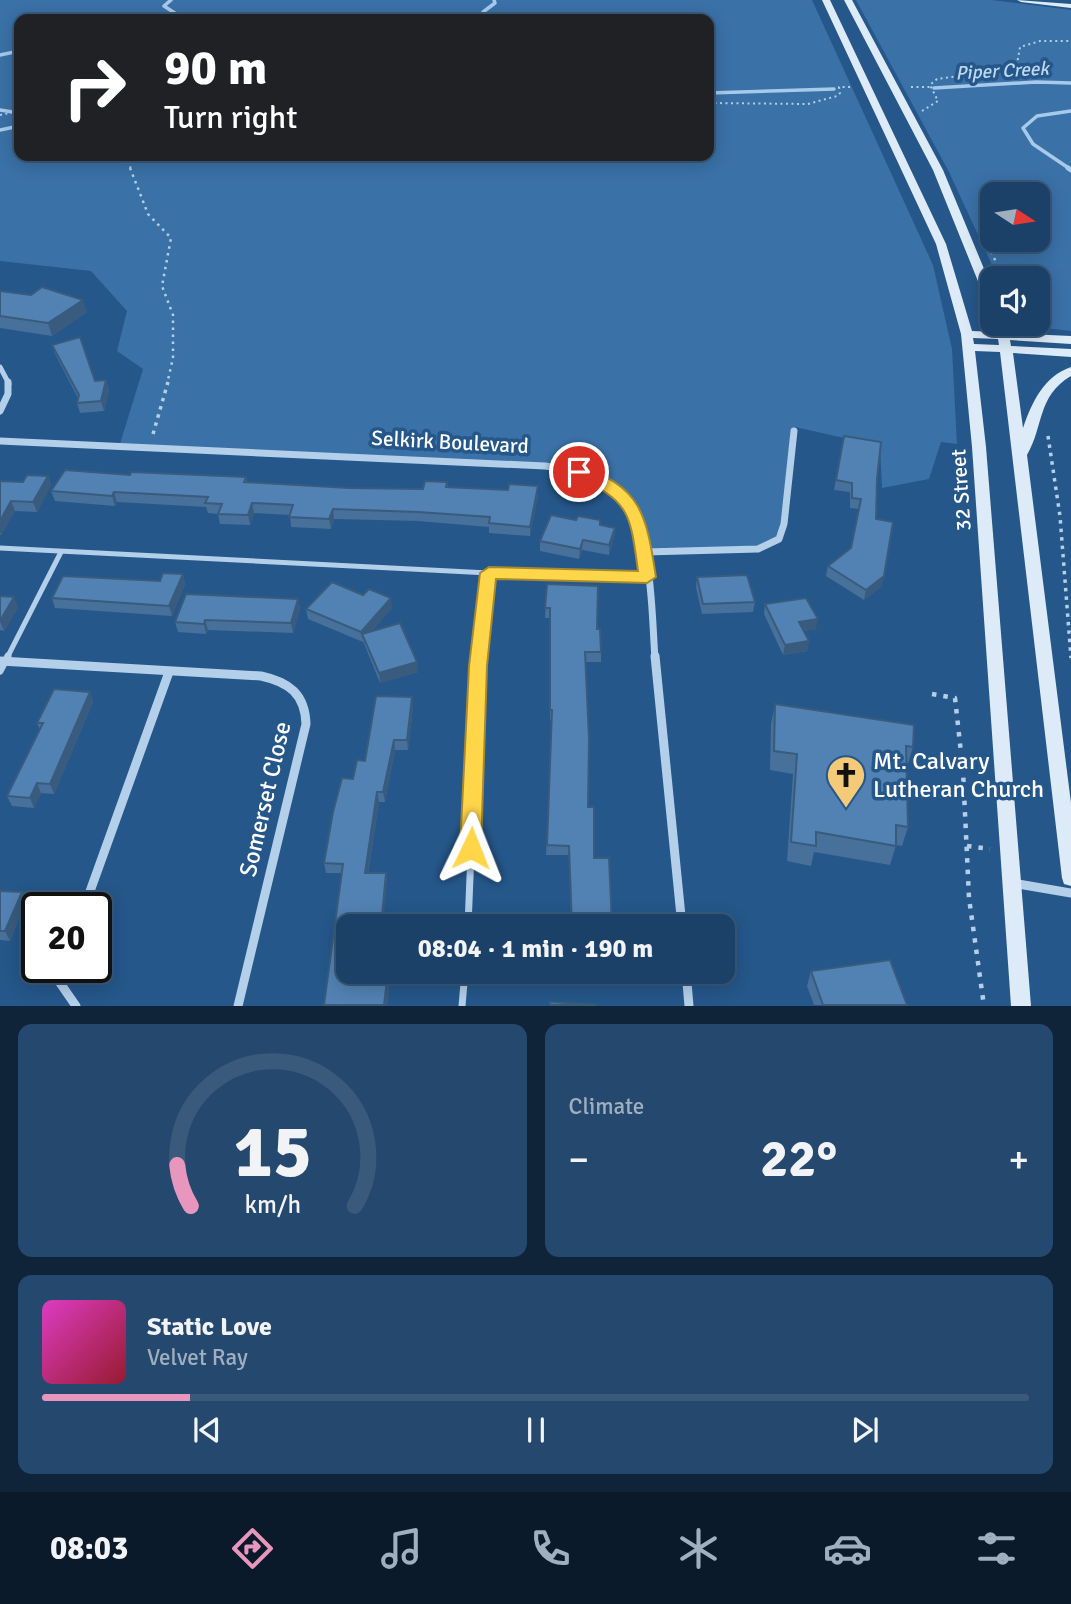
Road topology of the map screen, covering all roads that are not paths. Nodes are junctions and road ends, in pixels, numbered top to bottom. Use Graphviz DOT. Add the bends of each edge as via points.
graph roads {
  1 [pos="826,0"];
  2 [pos="848,0"];
  3 [pos="1021,0"];
  4 [pos="1071,6"];
  5 [pos="980,272"];
  6 [pos="1003,336"];
  7 [pos="968,340"];
  8 [pos="1071,340"];
  9 [pos="1071,353"];
  10 [pos="0,367"];
  11 [pos="1071,371"];
  12 [pos="0,411"];
  13 [pos="794,431"];
  14 [pos="0,441"];
  15 [pos="1021,457"];
  16 [pos="0,548"];
  17 [pos="61,552"];
  18 [pos="645,552"];
  19 [pos="489,573"];
  20 [pos="647,577"];
  21 [pos="2,661"];
  22 [pos="0,671"];
  23 [pos="169,672"];
  24 [pos="1071,878"];
  25 [pos="1011,883"];
  26 [pos="90,892"];
  27 [pos="1071,893"];
  28 [pos="468,914"];
  29 [pos="681,914"];
  30 [pos="60,983"];
  31 [pos="464,984"];
  32 [pos="687,984"];
  33 [pos="76,1006"];
  34 [pos="238,1006"];
  35 [pos="462,1006"];
  36 [pos="689,1006"];
  37 [pos="1021,1006"];
  1 -- 7 [label="main road, 32 Street" via="941,244"];
  2 -- 5 [label="main road" via="938,170"];
  3 -- 4 [label="main road"];
  6 -- 7 [label="main road"];
  6 -- 8 [label="main road"];
  6 -- 9 [label="main road"];
  6 -- 15 [label="main road"];
  7 -- 25 [label="main road, 32 Street"];
  10 -- 12 [label="street" via="10,384"];
  11 -- 15 [label="main road" via="1058,378 1037,403"];
  13 -- 18 [label="street" via="779,538 751,550"];
  14 -- 18 [label="street, Selkirk Boulevard" via="562,468 592,477 622,495 639,524"];
  15 -- 24 [label="main road"];
  16 -- 17 [label="lane"];
  17 -- 19 [label="lane"];
  17 -- 21 [label="lane"];
  18 -- 20 [label="street, Selkirk Boulevard"];
  19 -- 20 [label="lane"];
  19 -- 28 [label="lane" via="478,666"];
  20 -- 29 [label="street, Selkirk Boulevard"];
  21 -- 22 [label="lane"];
  21 -- 23 [label="street, Somerset Close"];
  23 -- 26 [label="street"];
  23 -- 34 [label="street, Somerset Close" via="278,679 290,684 304,702 306,724"];
  25 -- 27 [label="street"];
  25 -- 37 [label="main road, 32 Street"];
  30 -- 33 [label="street"];
  31 -- 35 [label="lane"];
  32 -- 36 [label="street"];
}
